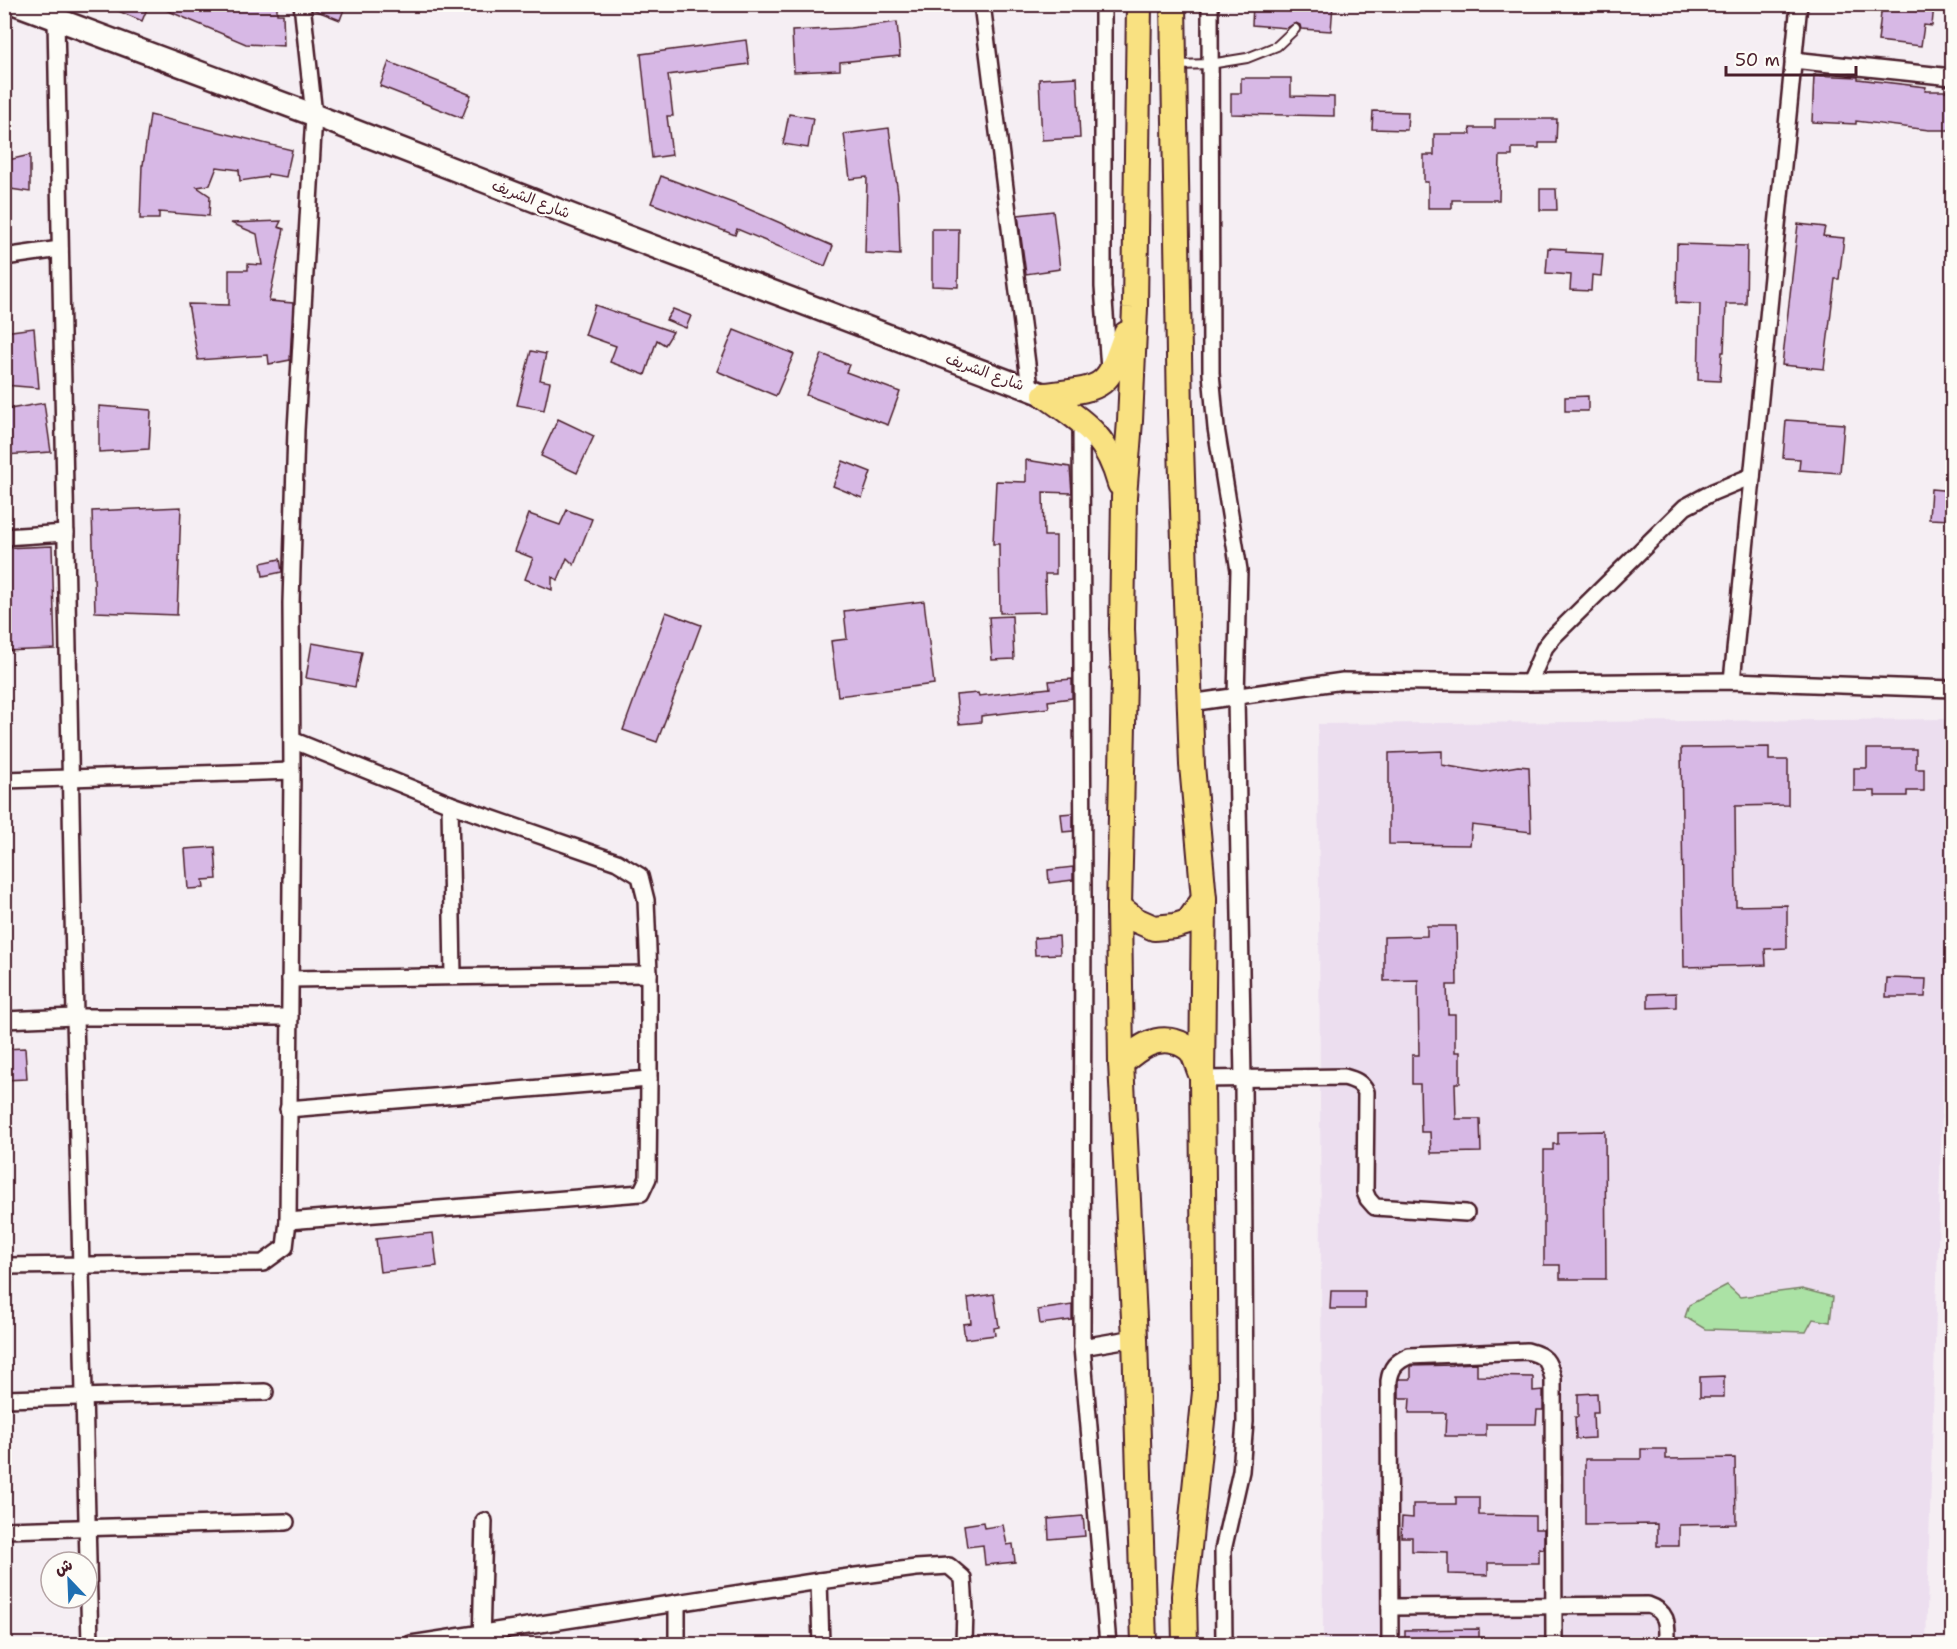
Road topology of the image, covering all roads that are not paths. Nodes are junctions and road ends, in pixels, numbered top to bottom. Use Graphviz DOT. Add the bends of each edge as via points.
graph roads {
  1 [pos="16,4"];
  2 [pos="302,4"];
  3 [pos="982,4"];
  4 [pos="1103,4"];
  5 [pos="1139,4"];
  6 [pos="1173,4"];
  7 [pos="1210,4"];
  8 [pos="1799,4"];
  9 [pos="56,19"];
  10 [pos="1295,28"];
  11 [pos="1793,60"];
  12 [pos="1210,64"];
  13 [pos="1174,65"];
  14 [pos="1953,77"];
  15 [pos="314,114"];
  16 [pos="60,249"];
  17 [pos="4,257"];
  18 [pos="1135,309"];
  19 [pos="1110,375"];
  20 [pos="1037,392"];
  21 [pos="1082,421"];
  22 [pos="1752,476"];
  23 [pos="1124,496"];
  24 [pos="66,533"];
  25 [pos="4,537"];
  26 [pos="1732,681"];
  27 [pos="1529,683"];
  28 [pos="1953,689"];
  29 [pos="1236,697"];
  30 [pos="1190,703"];
  31 [pos="292,740"];
  32 [pos="292,771"];
  33 [pos="72,778"];
  34 [pos="4,780"];
  35 [pos="450,804"];
  36 [pos="1204,899"];
  37 [pos="1119,907"];
  38 [pos="649,974"];
  39 [pos="453,976"];
  40 [pos="290,979"];
  41 [pos="75,1017"];
  42 [pos="290,1017"];
  43 [pos="4,1020"];
  44 [pos="1121,1063"];
  45 [pos="649,1079"];
  46 [pos="1243,1079"];
  47 [pos="1202,1080"];
  48 [pos="288,1109"];
  49 [pos="1466,1213"];
  50 [pos="288,1221"];
  51 [pos="4,1266"];
  52 [pos="82,1267"];
  53 [pos="1135,1338"];
  54 [pos="1082,1347"];
  55 [pos="265,1392"];
  56 [pos="85,1397"];
  57 [pos="4,1399"];
  58 [pos="483,1521"];
  59 [pos="286,1522"];
  60 [pos="87,1529"];
  61 [pos="4,1530"];
  62 [pos="819,1581"];
  63 [pos="677,1603"];
  64 [pos="1554,1605"];
  65 [pos="1390,1607"];
  66 [pos="481,1639"];
  67 [pos="90,1644"];
  68 [pos="411,1644"];
  69 [pos="677,1644"];
  70 [pos="821,1644"];
  71 [pos="964,1644"];
  72 [pos="1108,1644"];
  73 [pos="1144,1644"];
  74 [pos="1185,1644"];
  75 [pos="1224,1644"];
  76 [pos="1390,1644"];
  77 [pos="1554,1644"];
  78 [pos="1667,1644"];
  1 -- 9 [label="main road, شارع الشريف"];
  2 -- 15 [label="street"];
  3 -- 20 [label="street"];
  4 -- 19 [label="street" via="1104,287"];
  5 -- 18 [label="highway"];
  6 -- 13 [label="highway"];
  7 -- 12 [label="street"];
  8 -- 11 [label="street"];
  9 -- 15 [label="main road, شارع الشريف"];
  9 -- 16 [label="street"];
  10 -- 12 [label="lane" via="1277,46 1247,58"];
  11 -- 14 [label="street"];
  11 -- 22 [label="street"];
  12 -- 13 [label="lane"];
  12 -- 29 [label="street" via="1211,373 1239,570"];
  13 -- 30 [label="highway"];
  15 -- 20 [label="main road, شارع الشريف"];
  15 -- 31 [label="street" via="296,441"];
  16 -- 17 [label="street"];
  16 -- 24 [label="street"];
  18 -- 19 [label="highway"];
  18 -- 23 [label="highway"];
  19 -- 20 [label="highway" via="1100,385 1083,390"];
  20 -- 21 [label="highway"];
  21 -- 23 [label="highway" via="1108,451"];
  21 -- 54 [label="street"];
  22 -- 26 [label="street"];
  22 -- 27 [label="street" via="1685,507 1553,637"];
  23 -- 37 [label="highway"];
  24 -- 25 [label="street"];
  24 -- 33 [label="street"];
  26 -- 27 [label="street"];
  26 -- 28 [label="street"];
  27 -- 29 [label="street" via="1343,681"];
  29 -- 30 [label="street"];
  29 -- 46 [label="street"];
  30 -- 36 [label="highway"];
  31 -- 32 [label="street"];
  31 -- 35 [label="street"];
  32 -- 33 [label="street"];
  32 -- 40 [label="street"];
  33 -- 34 [label="street"];
  33 -- 41 [label="street"];
  35 -- 38 [label="street" via="617,862 640,876 646,900"];
  35 -- 39 [label="street"];
  36 -- 37 [label="highway" via="1188,922 1154,928 1136,921"];
  36 -- 47 [label="highway"];
  37 -- 44 [label="highway"];
  38 -- 39 [label="street"];
  38 -- 45 [label="street"];
  39 -- 40 [label="street"];
  40 -- 42 [label="street"];
  41 -- 42 [label="street"];
  41 -- 43 [label="street"];
  41 -- 52 [label="street"];
  42 -- 48 [label="street"];
  44 -- 47 [label="highway" via="1152,1041 1165,1039 1192,1051"];
  44 -- 53 [label="highway"];
  45 -- 48 [label="street"];
  45 -- 50 [label="street" via="648,1178 640,1193"];
  46 -- 47 [label="street"];
  46 -- 49 [label="street" via="1356,1080 1366,1092 1368,1199 1375,1207"];
  46 -- 75 [label="street" via="1245,1422 1241,1471 1223,1550"];
  47 -- 74 [label="highway" via="1205,1392 1184,1596"];
  48 -- 50 [label="street"];
  50 -- 52 [label="street" via="285,1247 263,1263"];
  51 -- 52 [label="street"];
  52 -- 56 [label="street"];
  53 -- 54 [label="street"];
  53 -- 73 [label="highway"];
  54 -- 72 [label="street"];
  55 -- 56 [label="street"];
  56 -- 57 [label="street"];
  56 -- 60 [label="street"];
  58 -- 66 [label="street"];
  59 -- 60 [label="street"];
  60 -- 61 [label="street"];
  60 -- 67 [label="street"];
  62 -- 63 [label="street"];
  62 -- 70 [label="street"];
  62 -- 71 [label="street" via="949,1566 963,1578"];
  63 -- 66 [label="street"];
  63 -- 69 [label="street"];
  64 -- 65 [label="street"];
  64 -- 65 [label="street" via="1552,1378 1544,1356 1527,1351 1409,1356 1391,1369"];
  64 -- 77 [label="street"];
  64 -- 78 [label="street" via="1657,1608 1665,1616"];
  65 -- 76 [label="street"];
  66 -- 68 [label="street"];
}
